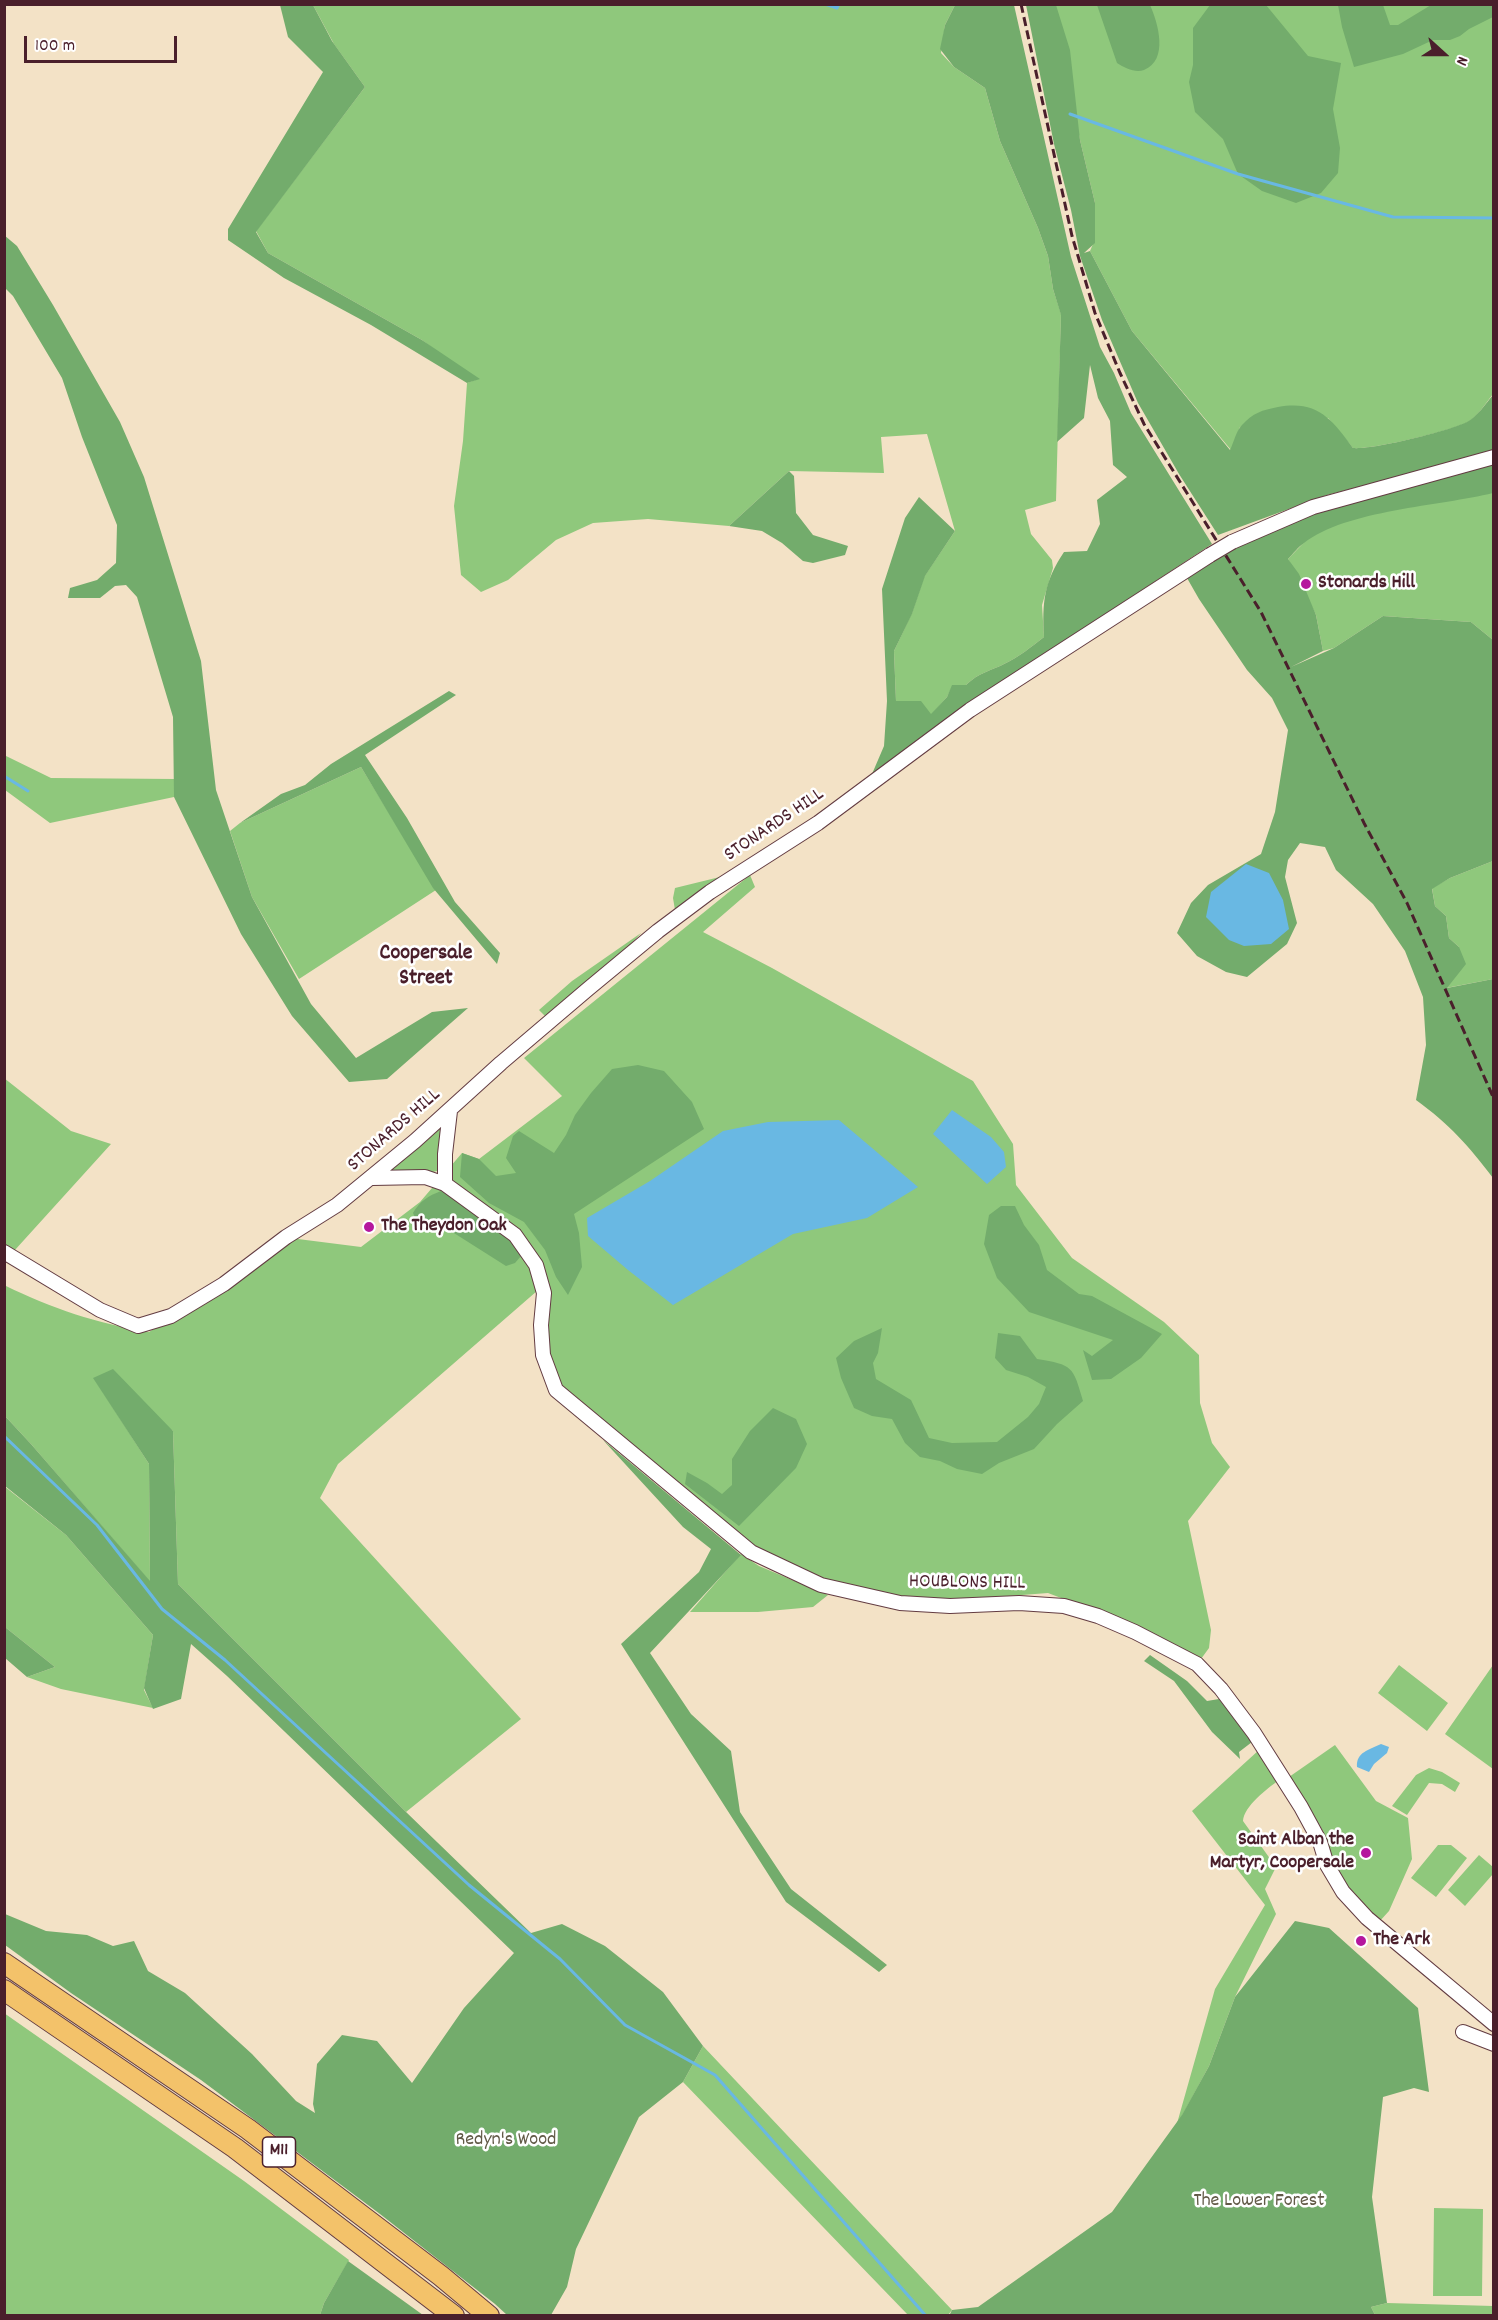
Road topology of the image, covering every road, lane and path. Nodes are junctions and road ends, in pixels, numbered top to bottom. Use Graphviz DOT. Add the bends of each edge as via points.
graph roads {
  1 [pos="1494,457"];
  2 [pos="450,1111"];
  3 [pos="372,1178"];
  4 [pos="445,1184"];
  5 [pos="4,1251"];
  6 [pos="4,1963"];
  7 [pos="4,1990"];
  8 [pos="1494,2024"];
  9 [pos="1463,2032"];
  10 [pos="1494,2044"];
  11 [pos="454,2316"];
  12 [pos="489,2316"];
  1 -- 2 [label="street, STONARDS HILL, bridge" via="1313,507 1210,555 970,711 818,823 701,898 579,996"];
  2 -- 3 [label="street, STONARDS HILL"];
  2 -- 4 [label="street"];
  3 -- 4 [label="street, HOUBLONS HILL" via="425,1177"];
  3 -- 5 [label="street, STONARDS HILL" via="224,1284 171,1316 138,1326 100,1310"];
  4 -- 8 [label="street, HOUBLONS HILL" via="515,1235 536,1265 544,1293 543,1355 555,1390 751,1551 821,1585 900,1603 1064,1606 1135,1632 1197,1664 1254,1733 1301,1807 1343,1892 1367,1918"];
  6 -- 12 [label="highway, M11" via="248,2129"];
  7 -- 11 [label="highway, M11" via="235,2148"];
  9 -- 10 [label="street"];
}
